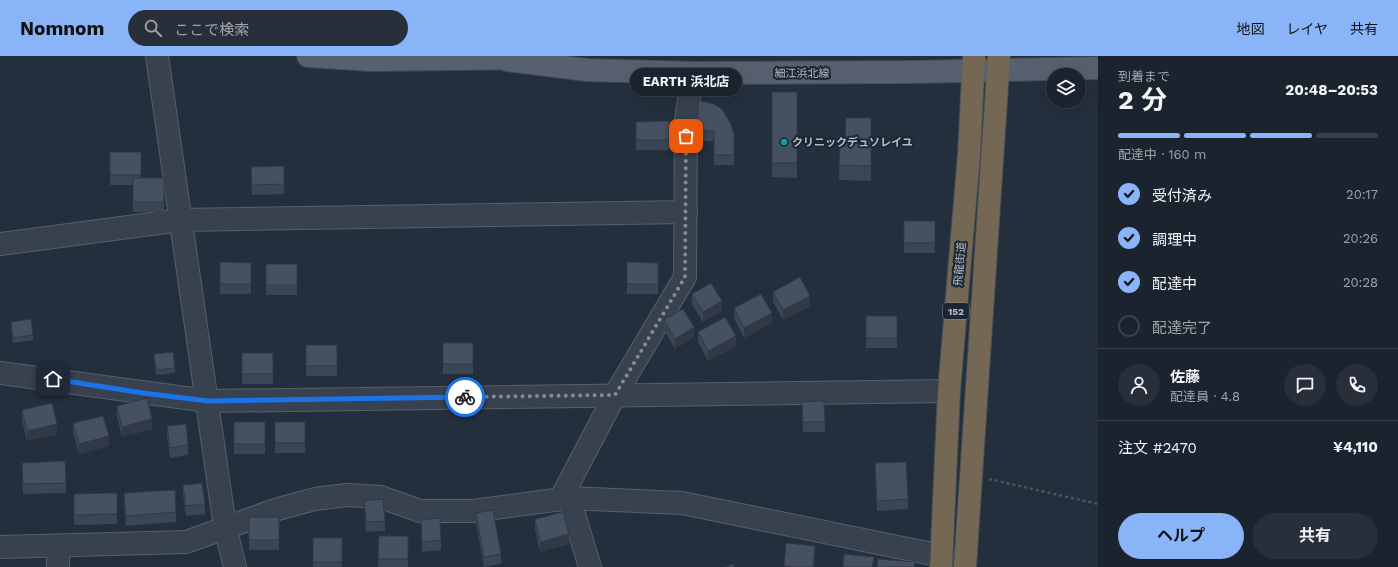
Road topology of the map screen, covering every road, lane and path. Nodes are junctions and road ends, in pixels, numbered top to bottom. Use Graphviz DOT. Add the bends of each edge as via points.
graph roads {
  1 [pos="157,56"];
  2 [pos="308,56"];
  3 [pos="545,56"];
  4 [pos="507,60"];
  5 [pos="974,63"];
  6 [pos="998,63"];
  7 [pos="1098,68"];
  8 [pos="693,73"];
  9 [pos="686,212"];
  10 [pos="181,220"];
  11 [pos="0,244"];
  12 [pos="0,373"];
  13 [pos="949,391"];
  14 [pos="615,395"];
  15 [pos="208,401"];
  16 [pos="989,479"];
  17 [pos="565,498"];
  18 [pos="1098,504"];
  19 [pos="225,527"];
  20 [pos="0,548"];
  21 [pos="58,557"];
  22 [pos="941,561"];
  23 [pos="235,567"];
  24 [pos="590,567"];
  25 [pos="965,567"];
  1 -- 10 [label="street"];
  2 -- 4 [label="main road, 細江浜北線" via="372,60"];
  3 -- 4 [label="main road, 細江浜北線"];
  4 -- 8 [label="main road, 細江浜北線" via="587,70"];
  5 -- 6 [label="main road, 細江浜北線"];
  5 -- 8 [label="main road, 細江浜北線" via="906,72"];
  5 -- 13 [label="highway, 飛龍街道 / 152"];
  6 -- 7 [label="main road, 細江浜北線"];
  6 -- 25 [label="highway, 152"];
  8 -- 9 [label="street" via="686,120"];
  9 -- 10 [label="street"];
  9 -- 14 [label="street" via="685,277"];
  10 -- 11 [label="street"];
  10 -- 15 [label="street"];
  12 -- 15 [label="street"];
  13 -- 14 [label="street"];
  13 -- 22 [label="highway, 飛龍街道 / 152"];
  14 -- 15 [label="street"];
  14 -- 17 [label="street"];
  15 -- 19 [label="street"];
  16 -- 18 [label="path"];
  17 -- 19 [label="street" via="473,512 420,511 380,497 347,495 315,499"];
  17 -- 22 [label="street" via="682,503"];
  17 -- 24 [label="street"];
  19 -- 21 [label="street" via="186,542"];
  19 -- 23 [label="street"];
  20 -- 21 [label="street"];
}
